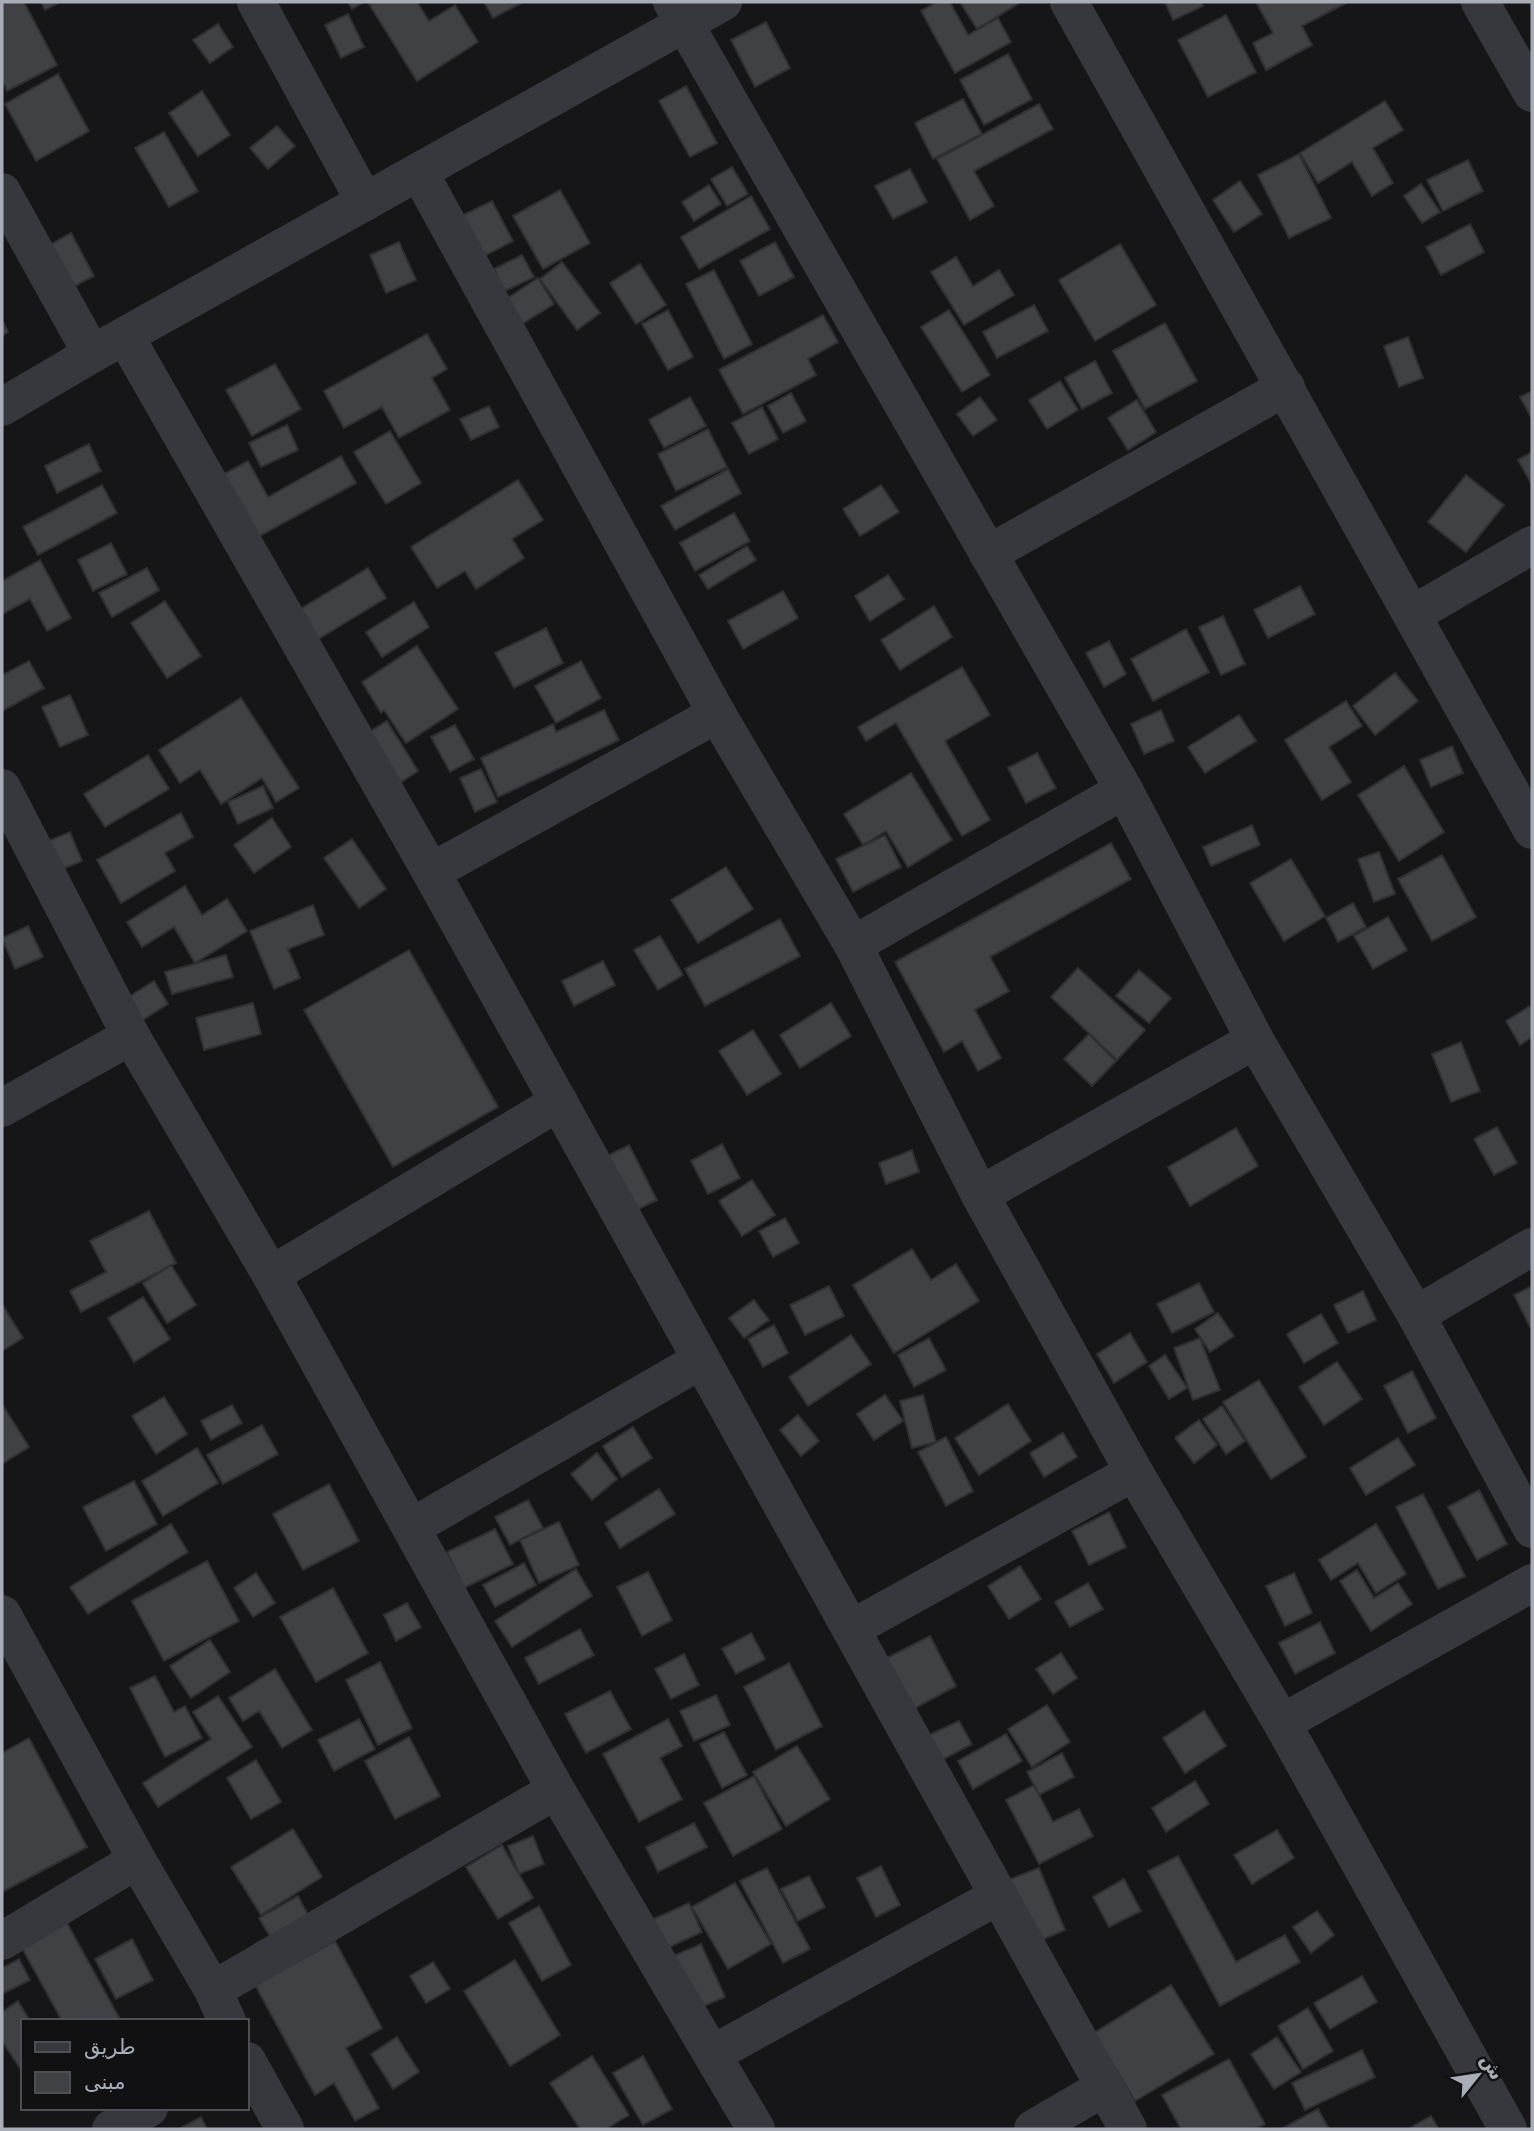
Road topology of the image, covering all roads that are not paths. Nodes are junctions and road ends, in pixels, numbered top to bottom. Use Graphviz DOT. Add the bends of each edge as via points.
graph roads {
  1 [pos="256,2"];
  2 [pos="723,2"];
  3 [pos="1069,2"];
  4 [pos="1480,2"];
  5 [pos="678,13"];
  6 [pos="1532,93"];
  7 [pos="419,172"];
  8 [pos="2,192"];
  9 [pos="365,202"];
  10 [pos="125,336"];
  11 [pos="92,354"];
  12 [pos="1286,387"];
  13 [pos="2,407"];
  14 [pos="1532,545"];
  15 [pos="988,554"];
  16 [pos="1412,615"];
  17 [pos="717,714"];
  18 [pos="2,788"];
  19 [pos="1124,790"];
  20 [pos="1532,830"];
  21 [pos="431,872"];
  22 [pos="853,945"];
  23 [pos="131,1037"];
  24 [pos="1255,1040"];
  25 [pos="559,1102"];
  26 [pos="2,1108"];
  27 [pos="980,1195"];
  28 [pos="1532,1247"];
  29 [pos="271,1275"];
  30 [pos="1416,1315"];
  31 [pos="701,1360"];
  32 [pos="1134,1472"];
  33 [pos="412,1527"];
  34 [pos="1532,1529"];
  35 [pos="1532,1583"];
  36 [pos="2,1614"];
  37 [pos="851,1629"];
  38 [pos="1282,1723"];
  39 [pos="556,1790"];
  40 [pos="136,1860"];
  41 [pos="998,1896"];
  42 [pos="2,1941"];
  43 [pos="220,2006"];
  44 [pos="713,2054"];
  45 [pos="248,2062"];
  46 [pos="1105,2087"];
  47 [pos="145,2110"];
  48 [pos="111,2129"];
  49 [pos="285,2129"];
  50 [pos="756,2129"];
  51 [pos="1033,2129"];
  52 [pos="1128,2129"];
  53 [pos="1508,2129"];
  1 -- 9 [label="street"];
  2 -- 5 [label="street"];
  3 -- 12 [label="street"];
  4 -- 6 [label="street"];
  5 -- 7 [label="street"];
  5 -- 15 [label="street"];
  7 -- 9 [label="street"];
  7 -- 17 [label="street"];
  8 -- 11 [label="street"];
  9 -- 10 [label="street"];
  10 -- 11 [label="street"];
  10 -- 21 [label="street"];
  11 -- 13 [label="street"];
  12 -- 15 [label="street"];
  12 -- 16 [label="street"];
  14 -- 16 [label="street"];
  15 -- 19 [label="street"];
  16 -- 20 [label="street"];
  17 -- 21 [label="street"];
  17 -- 22 [label="street"];
  18 -- 23 [label="street"];
  19 -- 22 [label="street"];
  19 -- 24 [label="street"];
  21 -- 25 [label="street"];
  22 -- 27 [label="street"];
  23 -- 26 [label="street"];
  23 -- 29 [label="street"];
  24 -- 27 [label="street"];
  24 -- 30 [label="street"];
  25 -- 29 [label="street"];
  25 -- 31 [label="street"];
  27 -- 32 [label="street"];
  28 -- 30 [label="street"];
  29 -- 33 [label="street"];
  30 -- 34 [label="street"];
  31 -- 33 [label="street"];
  31 -- 37 [label="street"];
  32 -- 37 [label="street"];
  32 -- 38 [label="street"];
  33 -- 39 [label="street"];
  35 -- 38 [label="street"];
  36 -- 40 [label="street"];
  37 -- 41 [label="street"];
  38 -- 53 [label="street"];
  39 -- 43 [label="street"];
  39 -- 44 [label="street"];
  40 -- 42 [label="street"];
  40 -- 43 [label="street"];
  41 -- 44 [label="street"];
  41 -- 46 [label="street"];
  44 -- 50 [label="street"];
  45 -- 49 [label="street"];
  46 -- 51 [label="street"];
  46 -- 52 [label="street"];
  47 -- 48 [label="street"];
}
